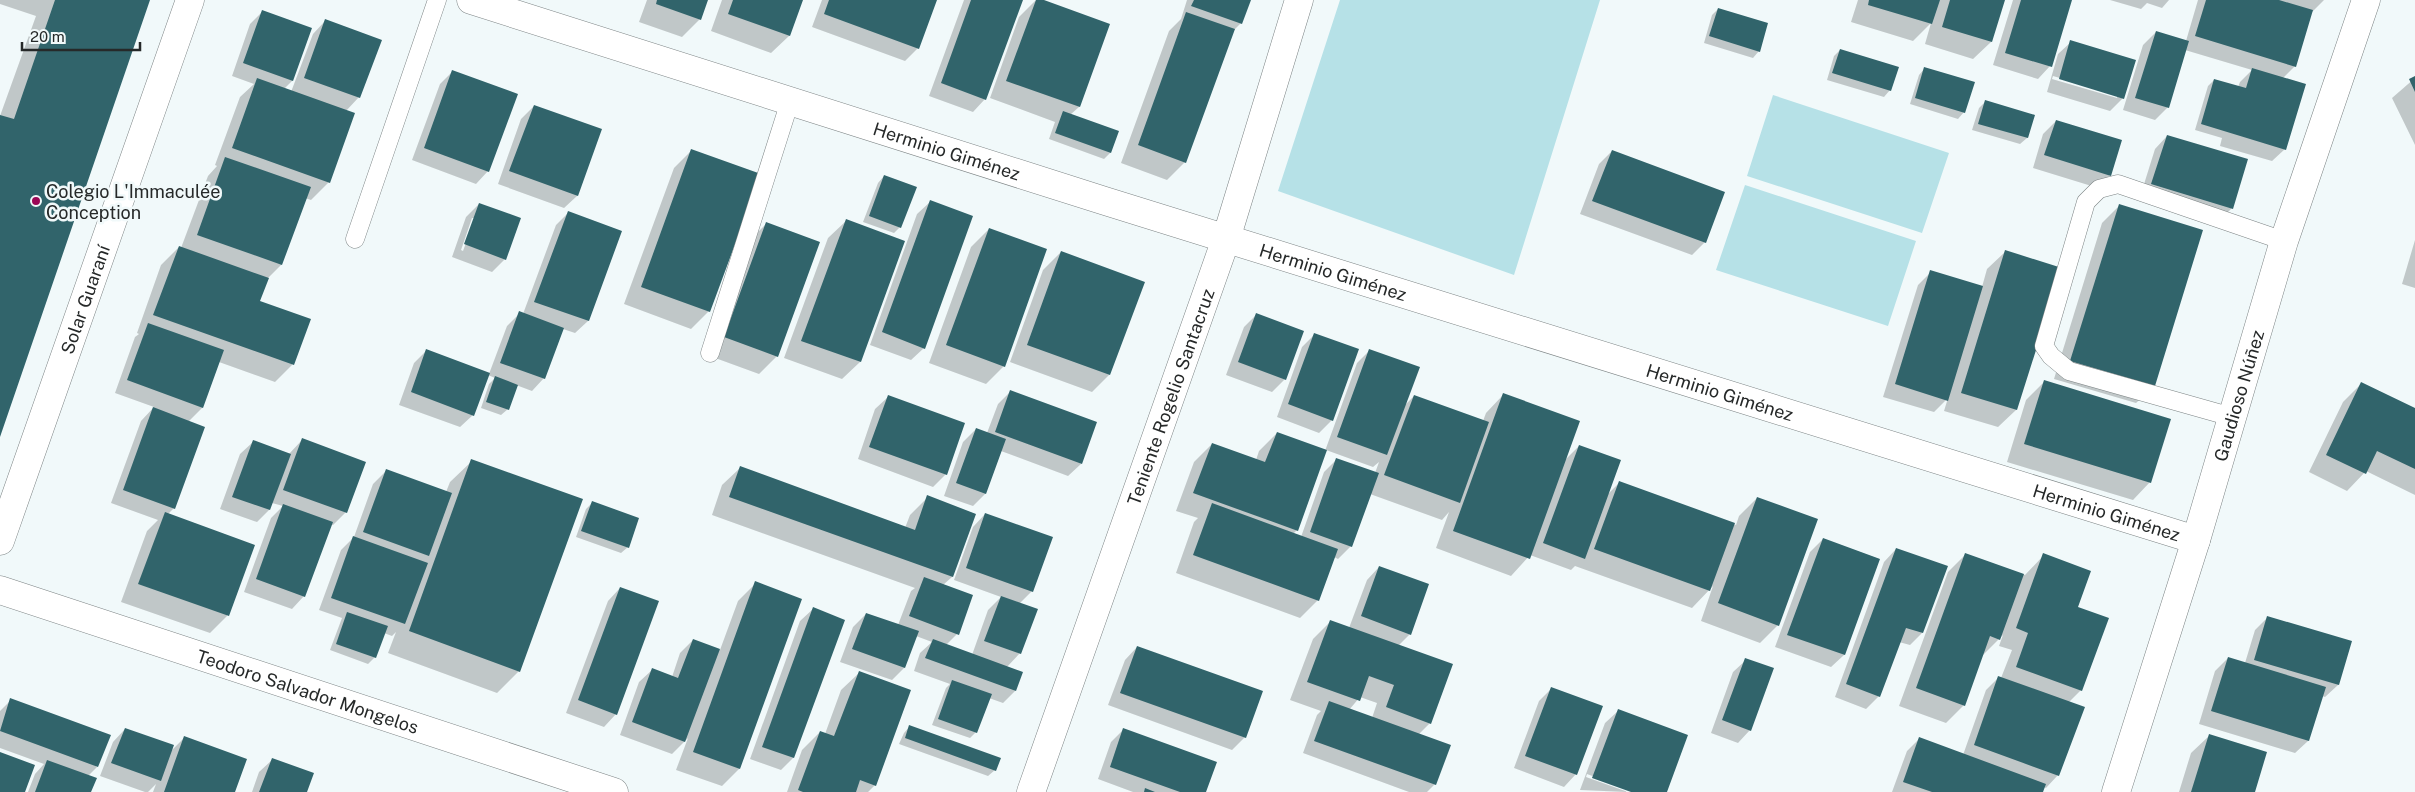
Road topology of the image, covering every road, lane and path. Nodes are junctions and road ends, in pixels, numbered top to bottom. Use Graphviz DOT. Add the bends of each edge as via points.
graph roads {
  1 [pos="190,0"];
  2 [pos="437,0"];
  3 [pos="471,0"];
  4 [pos="1299,0"];
  5 [pos="2366,0"];
  6 [pos="790,101"];
  7 [pos="355,239"];
  8 [pos="1226,239"];
  9 [pos="2284,241"];
  10 [pos="710,353"];
  11 [pos="2232,417"];
  12 [pos="2196,540"];
  13 [pos="0,541"];
  14 [pos="0,590"];
  15 [pos="614,792"];
  16 [pos="1031,792"];
  17 [pos="2116,792"];
  1 -- 13 [label="street, Solar Guaraní"];
  2 -- 7 [label="lane"];
  3 -- 6 [label="street, Herminio Giménez"];
  4 -- 8 [label="street, Teniente Rogelio Santacruz"];
  5 -- 9 [label="street, Gaudioso Núñez"];
  6 -- 8 [label="street, Herminio Giménez"];
  6 -- 10 [label="lane"];
  8 -- 12 [label="street, Herminio Giménez"];
  8 -- 16 [label="street, Teniente Rogelio Santacruz"];
  9 -- 11 [label="street, Gaudioso Núñez"];
  9 -- 11 [label="lane" via="2118,184 2099,189 2086,202 2044,346 2069,371"];
  11 -- 12 [label="street, Gaudioso Núñez"];
  12 -- 17 [label="street, Gaudioso Núñez"];
  14 -- 15 [label="street, Teodoro Salvador Mongelos"];
}
